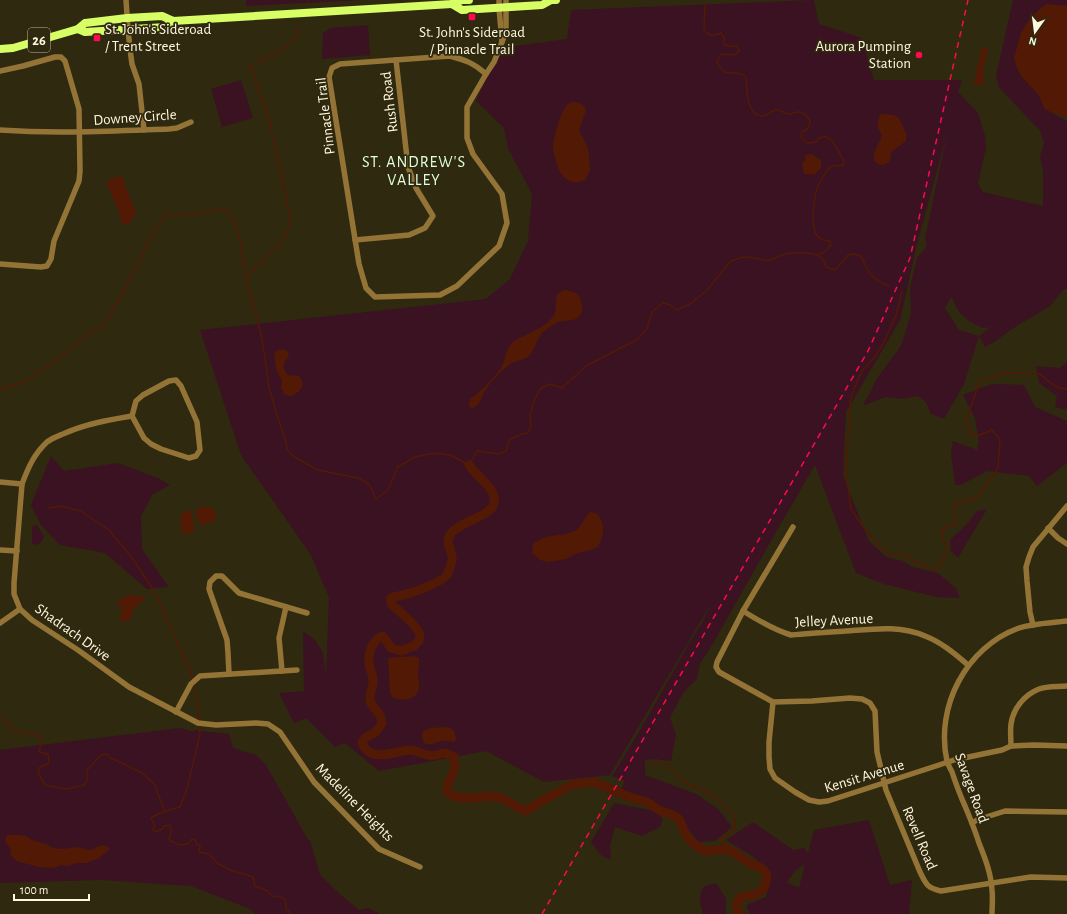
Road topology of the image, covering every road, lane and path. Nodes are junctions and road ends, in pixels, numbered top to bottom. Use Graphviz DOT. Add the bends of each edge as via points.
graph roads {
  1 [pos="126,0"];
  2 [pos="469,0"];
  3 [pos="551,0"];
  4 [pos="556,0"];
  5 [pos="452,4"];
  6 [pos="503,4"];
  7 [pos="127,18"];
  8 [pos="173,21"];
  9 [pos="78,29"];
  10 [pos="128,30"];
  11 [pos="0,49"];
  12 [pos="396,60"];
  13 [pos="0,71"];
  14 [pos="486,74"];
  15 [pos="191,122"];
  16 [pos="0,130"];
  17 [pos="144,130"];
  18 [pos="79,132"];
  19 [pos="355,240"];
  20 [pos="0,264"];
  21 [pos="132,416"];
  22 [pos="0,482"];
  23 [pos="22,484"];
  24 [pos="1067,506"];
  25 [pos="793,527"];
  26 [pos="1048,528"];
  27 [pos="1067,544"];
  28 [pos="0,550"];
  29 [pos="17,551"];
  30 [pos="286,607"];
  31 [pos="20,608"];
  32 [pos="743,611"];
  33 [pos="307,613"];
  34 [pos="1067,621"];
  35 [pos="0,623"];
  36 [pos="1033,625"];
  37 [pos="968,665"];
  38 [pos="298,670"];
  39 [pos="282,671"];
  40 [pos="229,674"];
  41 [pos="1067,686"];
  42 [pos="153,700"];
  43 [pos="773,702"];
  44 [pos="176,712"];
  45 [pos="1011,746"];
  46 [pos="1067,746"];
  47 [pos="948,762"];
  48 [pos="885,783"];
  49 [pos="1067,812"];
  50 [pos="972,823"];
  51 [pos="420,867"];
  52 [pos="1067,878"];
  53 [pos="991,882"];
  54 [pos="992,914"];
  1 -- 7 [label="street"];
  2 -- 5 [label="main road, 26"];
  3 -- 4 [label="main road, 26"];
  3 -- 6 [label="main road, 26" via="542,5"];
  5 -- 6 [label="main road, 26" via="462,10"];
  5 -- 8 [label="main road, 26"];
  6 -- 14 [label="street, Pinnacle Trail" via="502,42"];
  7 -- 8 [label="main road, 26" via="162,16"];
  7 -- 9 [label="main road, 26" via="85,23"];
  7 -- 10 [label="street"];
  8 -- 10 [label="main road, 26" via="166,27"];
  9 -- 10 [label="main road, 26" via="86,32"];
  9 -- 11 [label="main road, 26" via="12,48"];
  10 -- 17 [label="street" via="132,64 139,84"];
  12 -- 14 [label="street, Pinnacle Trail" via="450,56 478,66"];
  12 -- 19 [label="street, Pinnacle Trail" via="340,64 332,68 329,77"];
  12 -- 19 [label="street, Rush Road" via="408,167 416,188 433,216 425,228 409,235"];
  13 -- 18 [label="street, Downey Circle" via="61,57 65,61 79,109"];
  14 -- 19 [label="street, Pinnacle Trail" via="467,108 467,138 473,154 502,194 507,223 498,246 457,286 440,295 375,297 366,288"];
  15 -- 17 [label="street, Downey Circle" via="177,128"];
  16 -- 18 [label="street, Downey Circle" via="35,133"];
  17 -- 18 [label="street, Downey Circle"];
  18 -- 20 [label="street" via="79,181 54,241 47,266"];
  21 -- 21 [label="street" via="144,438 151,444 189,458 196,456 200,450 197,422 176,380 143,395 136,402"];
  21 -- 23 [label="street, Shadrach Drive" via="73,429 48,441 34,458"];
  22 -- 23 [label="street"];
  23 -- 29 [label="street, Shadrach Drive"];
  24 -- 26 [label="street"];
  25 -- 32 [label="street"];
  26 -- 27 [label="street"];
  26 -- 36 [label="street" via="1033,547 1026,567"];
  28 -- 29 [label="street"];
  29 -- 31 [label="street, Shadrach Drive" via="14,594"];
  30 -- 33 [label="street"];
  30 -- 39 [label="street" via="279,638"];
  30 -- 40 [label="street" via="239,593 222,576 216,576 210,582 209,589 227,640"];
  31 -- 35 [label="street"];
  31 -- 42 [label="street, Shadrach Drive" via="32,620"];
  32 -- 37 [label="street, Jelley Avenue" via="767,626 791,635 892,628 915,632 938,642"];
  32 -- 43 [label="street" via="716,667 723,675"];
  34 -- 36 [label="street, Savage Road"];
  36 -- 37 [label="street, Savage Road" via="1008,633 983,650"];
  37 -- 47 [label="street, Savage Road" via="948,708 944,730"];
  38 -- 39 [label="street"];
  39 -- 40 [label="street"];
  40 -- 44 [label="street" via="200,676 191,684"];
  41 -- 45 [label="street" via="1040,689 1024,698 1018,705 1011,724"];
  42 -- 44 [label="street, Madeline Heights"];
  43 -- 48 [label="street" via="850,698 870,703 875,710 878,752"];
  43 -- 48 [label="street, Kensit Avenue" via="769,742 770,769 782,784 809,800 819,802"];
  44 -- 51 [label="street, Madeline Heights" via="198,723 268,724 280,732 314,782 379,849"];
  45 -- 46 [label="street, Kensit Avenue"];
  45 -- 47 [label="street, Kensit Avenue"];
  47 -- 48 [label="street, Kensit Avenue"];
  47 -- 50 [label="street, Savage Road"];
  48 -- 53 [label="street, Revell Road" via="926,884 941,891"];
  49 -- 50 [label="street" via="1005,811"];
  50 -- 53 [label="street, Savage Road"];
  52 -- 53 [label="street, Revell Road" via="1030,877"];
  53 -- 54 [label="street, Savage Road"];
}
